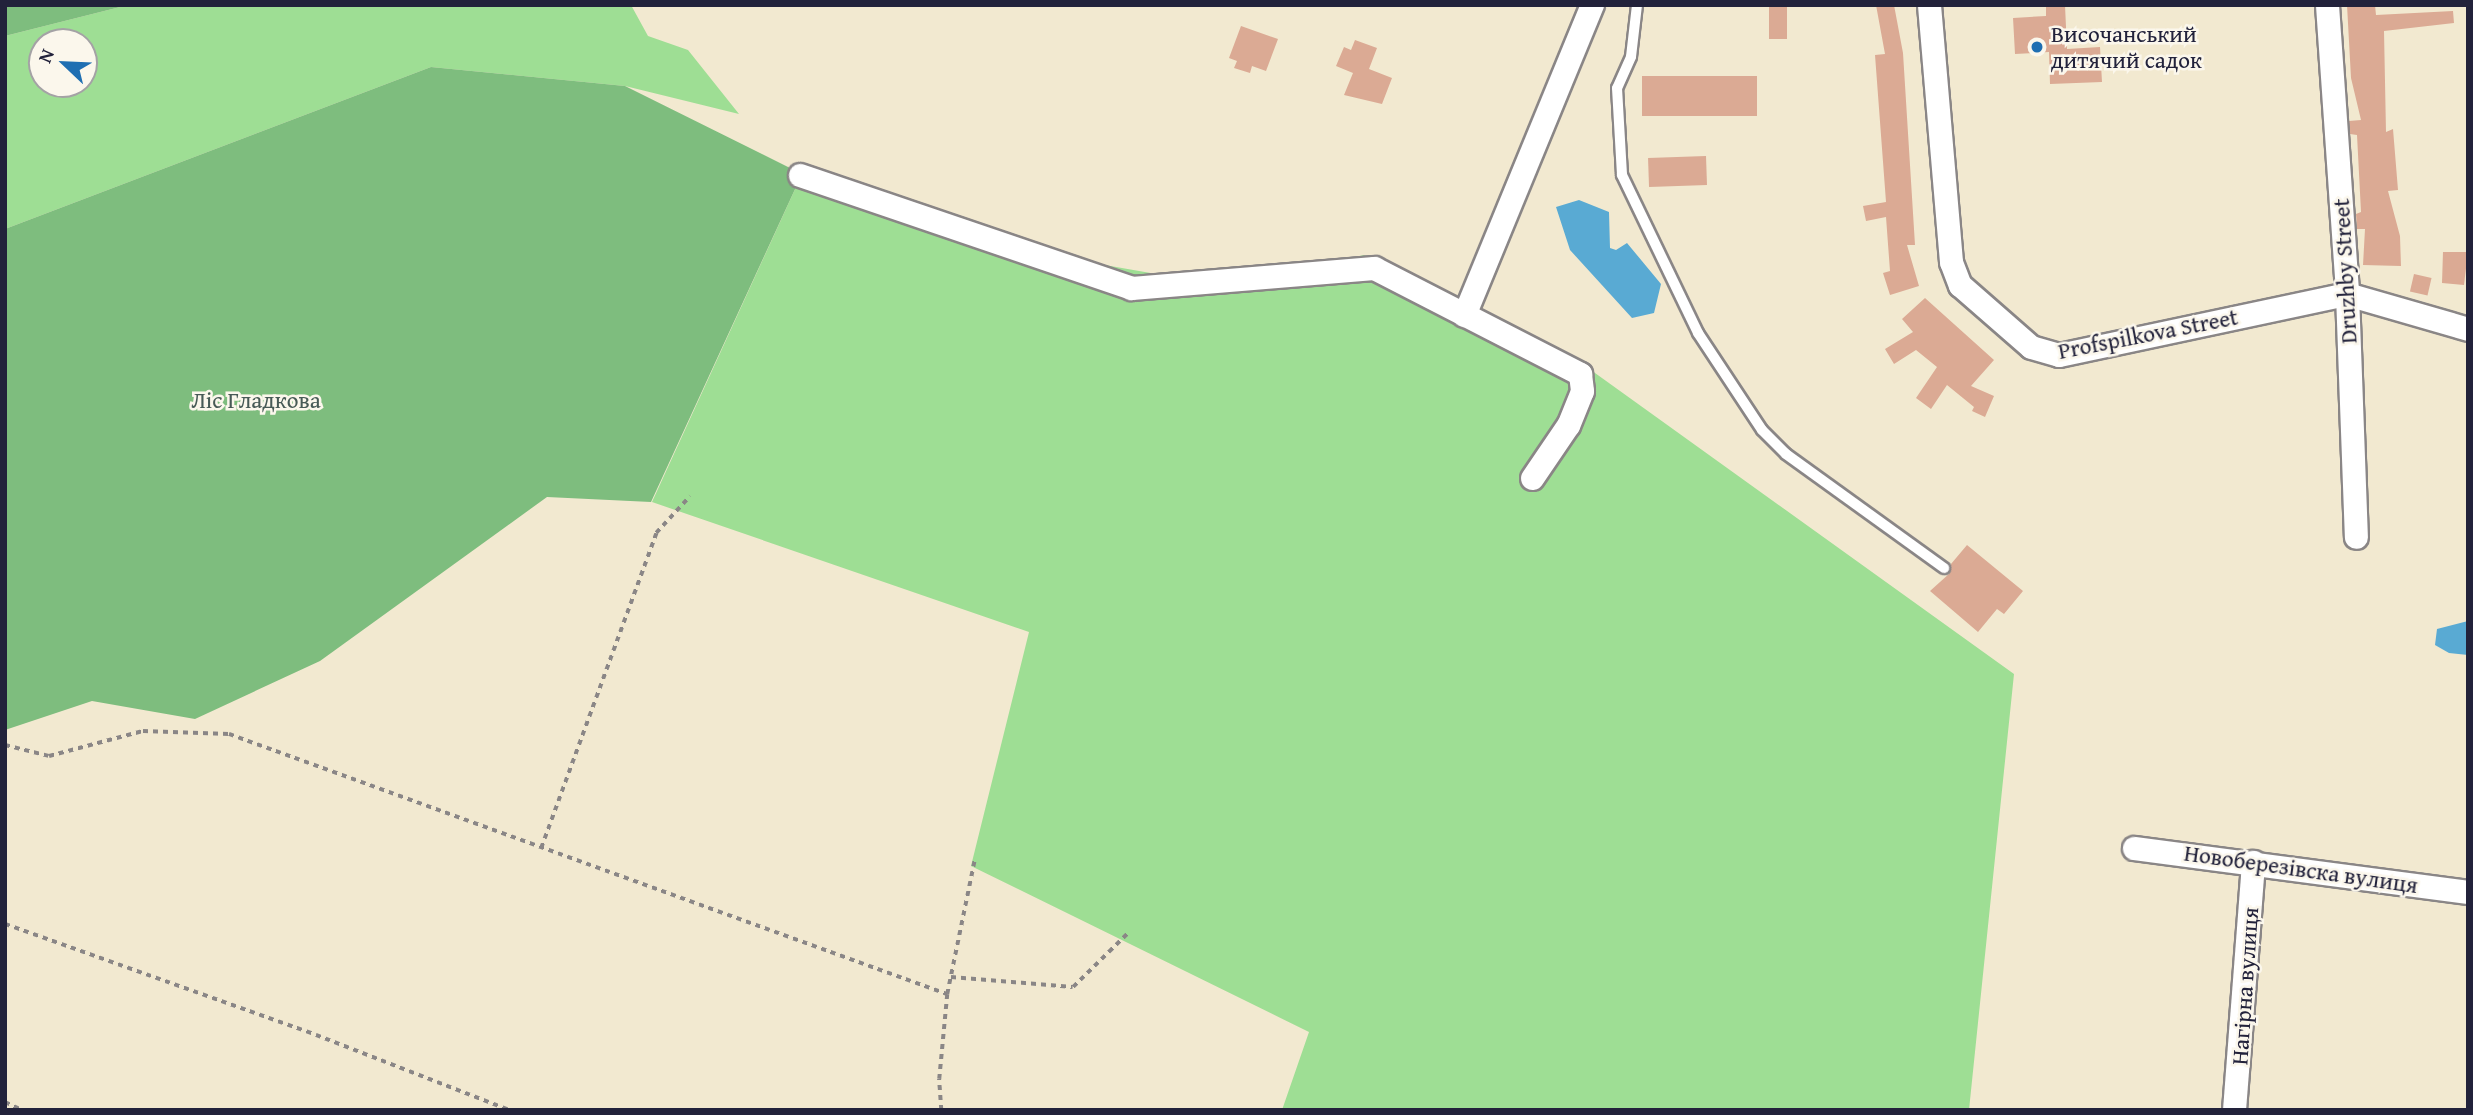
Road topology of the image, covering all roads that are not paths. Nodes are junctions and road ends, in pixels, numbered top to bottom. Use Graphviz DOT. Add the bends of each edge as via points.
graph roads {
  1 [pos="1592,5"];
  2 [pos="1637,5"];
  3 [pos="1929,5"];
  4 [pos="2327,5"];
  5 [pos="800,175"];
  6 [pos="2347,294"];
  7 [pos="1464,315"];
  8 [pos="2468,329"];
  9 [pos="1532,478"];
  10 [pos="2356,537"];
  11 [pos="1944,568"];
  12 [pos="2134,848"];
  13 [pos="2253,862"];
  14 [pos="2468,892"];
  15 [pos="2234,1110"];
  1 -- 7 [label="street"];
  2 -- 11 [label="lane" via="1632,57 1617,88 1622,175 1699,333 1762,430 1786,454"];
  3 -- 6 [label="street, Profspilkova Street" via="1951,262 1960,285 2031,347 2059,355"];
  4 -- 6 [label="street, Druzhby Street"];
  5 -- 7 [label="street" via="1131,288 1374,268"];
  6 -- 8 [label="street, Profspilkova Street"];
  6 -- 10 [label="street, Druzhby Street"];
  7 -- 9 [label="street" via="1580,374 1582,391 1568,425"];
  12 -- 13 [label="street, Новоберезівска вулиця"];
  13 -- 14 [label="street, Новоберезівска вулиця"];
  13 -- 15 [label="street, Нагірна вулиця"];
}
